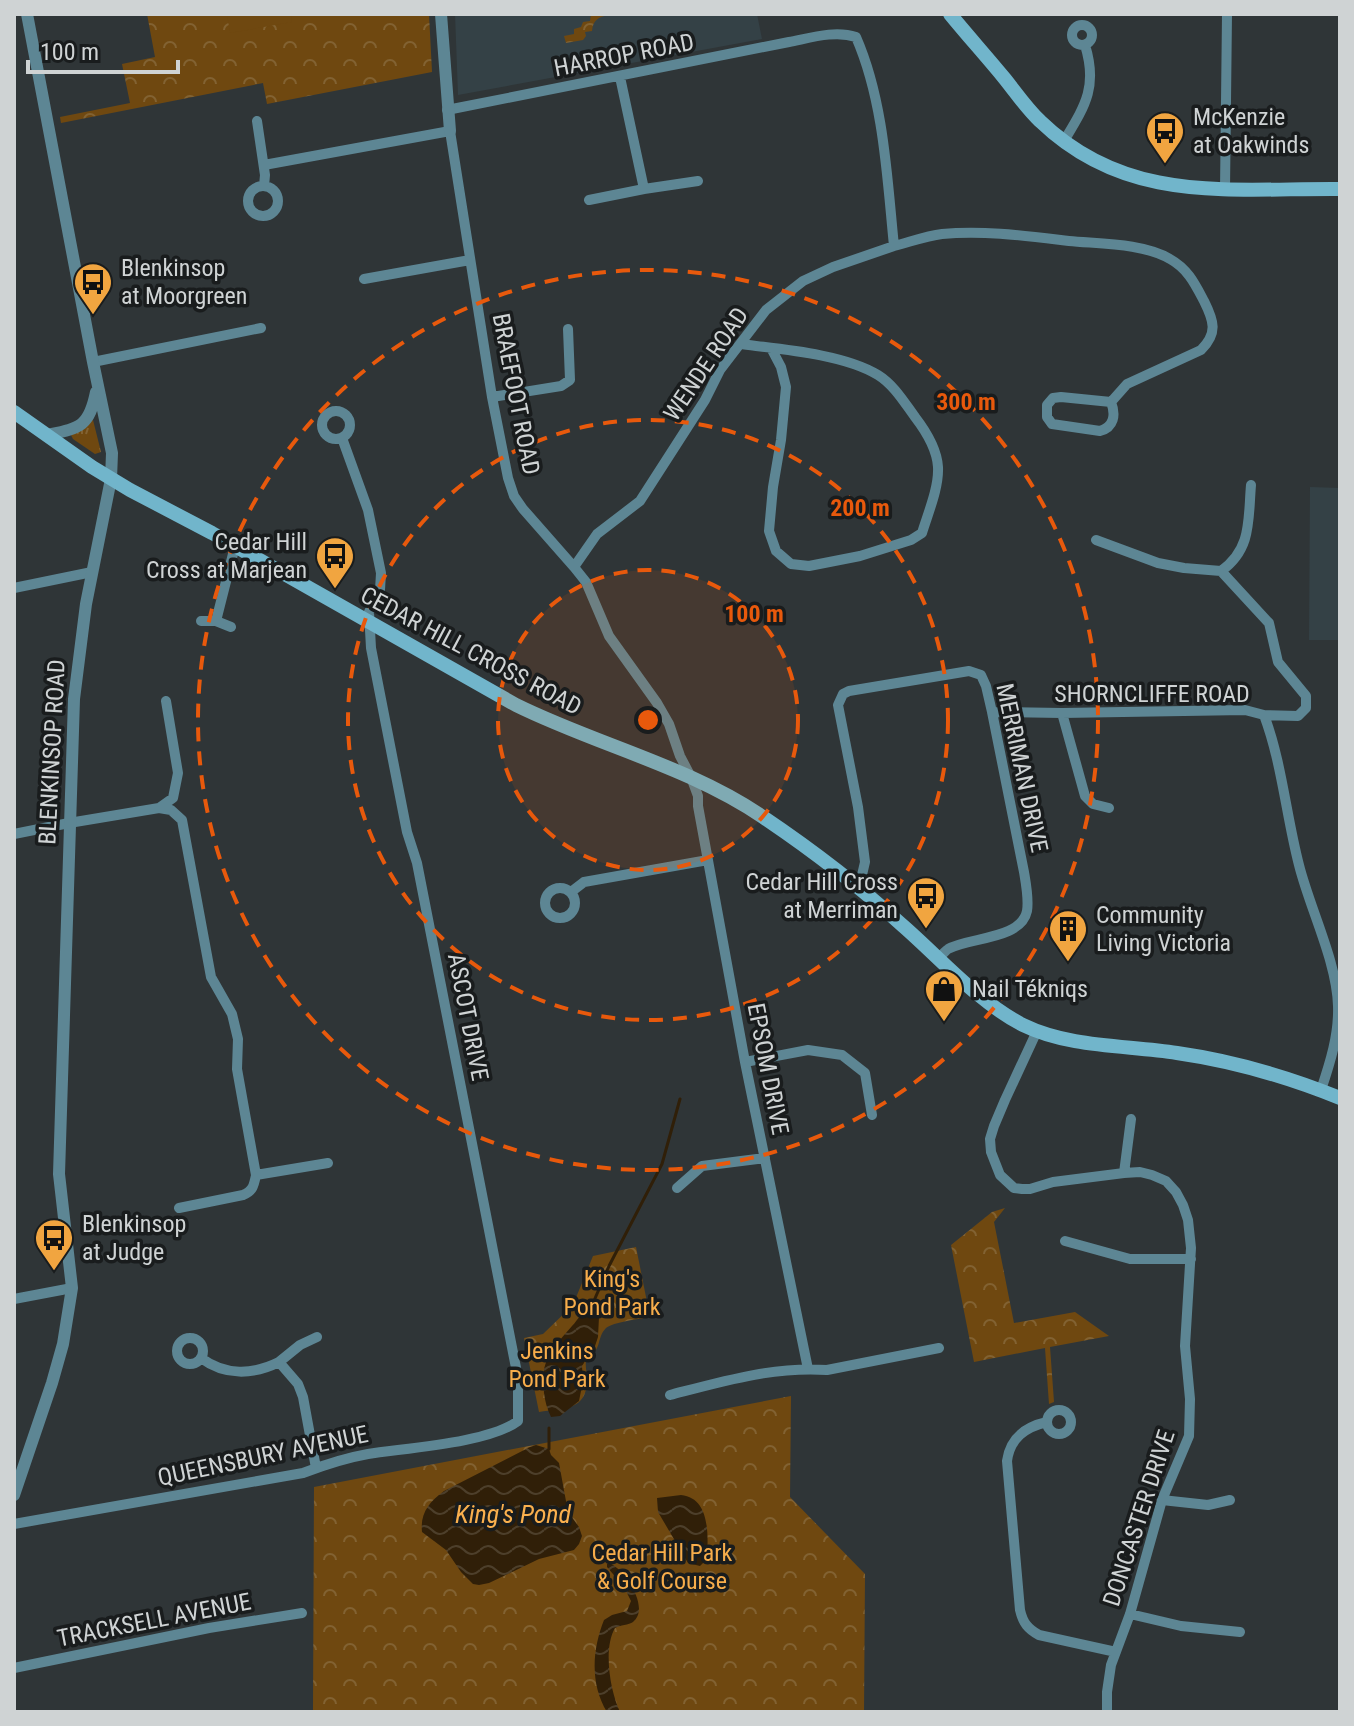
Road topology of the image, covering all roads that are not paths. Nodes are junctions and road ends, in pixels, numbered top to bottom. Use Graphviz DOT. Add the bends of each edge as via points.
graph roads {
  1 [pos="27,14"];
  2 [pos="441,14"];
  3 [pos="950,14"];
  4 [pos="1227,14"];
  5 [pos="1085,45"];
  6 [pos="620,77"];
  7 [pos="447,110"];
  8 [pos="257,121"];
  9 [pos="450,131"];
  10 [pos="1064,141"];
  11 [pos="264,165"];
  12 [pos="698,181"];
  13 [pos="264,186"];
  14 [pos="644,189"];
  15 [pos="1225,189"];
  16 [pos="1340,189"];
  17 [pos="589,200"];
  18 [pos="894,246"];
  19 [pos="470,260"];
  20 [pos="364,279"];
  21 [pos="261,328"];
  22 [pos="568,329"];
  23 [pos="740,344"];
  24 [pos="771,348"];
  25 [pos="93,362"];
  26 [pos="98,385"];
  27 [pos="492,397"];
  28 [pos="1111,402"];
  29 [pos="14,412"];
  30 [pos="47,435"];
  31 [pos="342,438"];
  32 [pos="111,479"];
  33 [pos="1251,485"];
  34 [pos="1096,540"];
  35 [pos="235,546"];
  36 [pos="574,567"];
  37 [pos="1221,571"];
  38 [pos="92,572"];
  39 [pos="14,588"];
  40 [pos="201,621"];
  41 [pos="216,621"];
  42 [pos="368,623"];
  43 [pos="231,627"];
  44 [pos="166,701"];
  45 [pos="992,712"];
  46 [pos="1062,713"];
  47 [pos="1264,715"];
  48 [pos="691,777"];
  49 [pos="159,808"];
  50 [pos="1109,808"];
  51 [pos="69,823"];
  52 [pos="14,834"];
  53 [pos="708,860"];
  54 [pos="855,885"];
  55 [pos="571,892"];
  56 [pos="939,958"];
  57 [pos="1037,1031"];
  58 [pos="745,1062"];
  59 [pos="1321,1090"];
  60 [pos="1340,1098"];
  61 [pos="872,1115"];
  62 [pos="1131,1119"];
  63 [pos="765,1158"];
  64 [pos="328,1163"];
  65 [pos="1124,1173"];
  66 [pos="256,1175"];
  67 [pos="677,1188"];
  68 [pos="179,1208"];
  69 [pos="1065,1241"];
  70 [pos="1191,1259"];
  71 [pos="72,1288"];
  72 [pos="14,1299"];
  73 [pos="317,1337"];
  74 [pos="939,1348"];
  75 [pos="201,1358"];
  76 [pos="279,1362"];
  77 [pos="808,1369"];
  78 [pos="670,1395"];
  79 [pos="518,1421"];
  80 [pos="1047,1422"];
  81 [pos="316,1468"];
  82 [pos="14,1495"];
  83 [pos="1162,1500"];
  84 [pos="1230,1500"];
  85 [pos="14,1524"];
  86 [pos="302,1613"];
  87 [pos="1130,1614"];
  88 [pos="1240,1632"];
  89 [pos="1116,1652"];
  90 [pos="14,1668"];
  91 [pos="1107,1712"];
  1 -- 25 [label="street, BLENKINSOP ROAD"];
  2 -- 7 [label="street, BRAEFOOT ROAD"];
  3 -- 10 [label="main road" via="1028,108"];
  4 -- 15 [label="street"];
  5 -- 10 [label="street" via="1090,62 1087,98"];
  6 -- 7 [label="street, HARROP ROAD"];
  6 -- 14 [label="street"];
  6 -- 18 [label="street, HARROP ROAD" via="835,34 856,37 883,135"];
  7 -- 9 [label="street, BRAEFOOT ROAD"];
  8 -- 11 [label="street"];
  9 -- 11 [label="street"];
  9 -- 19 [label="street, BRAEFOOT ROAD"];
  10 -- 15 [label="main road" via="1108,168 1141,180"];
  11 -- 13 [label="street"];
  12 -- 14 [label="street"];
  14 -- 17 [label="street"];
  15 -- 16 [label="main road"];
  18 -- 23 [label="street, WENDE ROAD" via="803,281 766,310"];
  18 -- 28 [label="street" via="970,233 1114,244 1168,258 1190,275 1210,313 1210,341 1127,384"];
  19 -- 20 [label="street"];
  19 -- 27 [label="street, BRAEFOOT ROAD"];
  21 -- 25 [label="street"];
  22 -- 27 [label="street" via="570,380"];
  23 -- 24 [label="street"];
  23 -- 36 [label="street, WENDE ROAD" via="640,501 597,534"];
  24 -- 24 [label="street" via="786,387 769,531 776,551 791,564 809,566 860,556 922,533 936,485 936,455 897,392 864,368"];
  25 -- 26 [label="street, BLENKINSOP ROAD"];
  26 -- 30 [label="street" via="84,422"];
  26 -- 32 [label="street, BLENKINSOP ROAD" via="112,453"];
  27 -- 36 [label="street, BRAEFOOT ROAD" via="514,496"];
  28 -- 28 [label="street" via="1053,398 1047,417 1058,426 1100,431 1112,424"];
  29 -- 30 [label="main road, CEDAR HILL CROSS ROAD"];
  30 -- 32 [label="main road, CEDAR HILL CROSS ROAD"];
  31 -- 42 [label="street" via="368,510 381,573"];
  32 -- 35 [label="main road, CEDAR HILL CROSS ROAD"];
  32 -- 38 [label="street, BLENKINSOP ROAD"];
  33 -- 37 [label="street" via="1242,550"];
  34 -- 37 [label="street" via="1158,563"];
  35 -- 41 [label="street"];
  35 -- 42 [label="main road, CEDAR HILL CROSS ROAD"];
  36 -- 48 [label="street, BRAEFOOT ROAD" via="609,636 669,724"];
  37 -- 47 [label="street, SHORNCLIFFE ROAD" via="1269,623 1278,662 1306,696 1306,708 1298,716"];
  38 -- 39 [label="street"];
  38 -- 51 [label="street, BLENKINSOP ROAD" via="74,699"];
  40 -- 41 [label="street"];
  41 -- 43 [label="street"];
  42 -- 48 [label="main road, CEDAR HILL CROSS ROAD" via="544,719"];
  42 -- 79 [label="street, ASCOT DRIVE" via="518,1378"];
  44 -- 49 [label="street" via="178,773 173,798"];
  45 -- 46 [label="street, SHORNCLIFFE ROAD"];
  45 -- 54 [label="street, MERRIMAN DRIVE" via="981,675 969,671 843,694 838,705 865,862"];
  45 -- 56 [label="street, MERRIMAN DRIVE" via="1027,912 1008,931 947,949"];
  46 -- 47 [label="street, SHORNCLIFFE ROAD" via="1245,710"];
  46 -- 50 [label="street" via="1085,796"];
  47 -- 59 [label="street" via="1301,872 1336,983 1338,1024"];
  48 -- 53 [label="street, EPSOM DRIVE"];
  48 -- 54 [label="main road, CEDAR HILL CROSS ROAD" via="751,809"];
  49 -- 51 [label="street"];
  49 -- 66 [label="street" via="182,820 211,977 232,1014 238,1039 237,1069"];
  51 -- 52 [label="street"];
  51 -- 71 [label="street, BLENKINSOP ROAD" via="59,1174"];
  53 -- 55 [label="street" via="584,882"];
  53 -- 58 [label="street, EPSOM DRIVE"];
  54 -- 56 [label="main road, CEDAR HILL CROSS ROAD"];
  56 -- 57 [label="main road, CEDAR HILL CROSS ROAD" via="996,1008"];
  57 -- 59 [label="main road, CEDAR HILL CROSS ROAD" via="1234,1062"];
  57 -- 65 [label="street" via="990,1139 1000,1175 1022,1189"];
  58 -- 61 [label="street" via="808,1050 842,1055 865,1073"];
  58 -- 63 [label="street, EPSOM DRIVE"];
  59 -- 60 [label="main road, CEDAR HILL CROSS ROAD"];
  62 -- 65 [label="street"];
  63 -- 67 [label="street" via="702,1166"];
  63 -- 77 [label="street, EPSOM DRIVE"];
  64 -- 66 [label="street"];
  65 -- 70 [label="street, DONCASTER DRIVE" via="1152,1175 1176,1192 1188,1220"];
  66 -- 68 [label="street" via="250,1192 243,1195"];
  69 -- 70 [label="street" via="1130,1259"];
  70 -- 83 [label="street, DONCASTER DRIVE" via="1185,1346 1189,1436"];
  71 -- 72 [label="street"];
  71 -- 82 [label="street, BLENKINSOP ROAD" via="63,1344"];
  73 -- 76 [label="street"];
  74 -- 77 [label="street"];
  75 -- 76 [label="street" via="240,1373"];
  76 -- 81 [label="street" via="303,1397"];
  77 -- 78 [label="street"];
  79 -- 81 [label="street, QUEENSBURY AVENUE" via="459,1441 346,1458"];
  80 -- 89 [label="street" via="1022,1432 1008,1450 1023,1620 1039,1635"];
  81 -- 85 [label="street, QUEENSBURY AVENUE"];
  83 -- 84 [label="street" via="1208,1505"];
  83 -- 87 [label="street, DONCASTER DRIVE"];
  86 -- 90 [label="street, TRACKSELL AVENUE"];
  87 -- 88 [label="street"];
  87 -- 89 [label="street, DONCASTER DRIVE"];
  89 -- 91 [label="street, DONCASTER DRIVE"];
}
